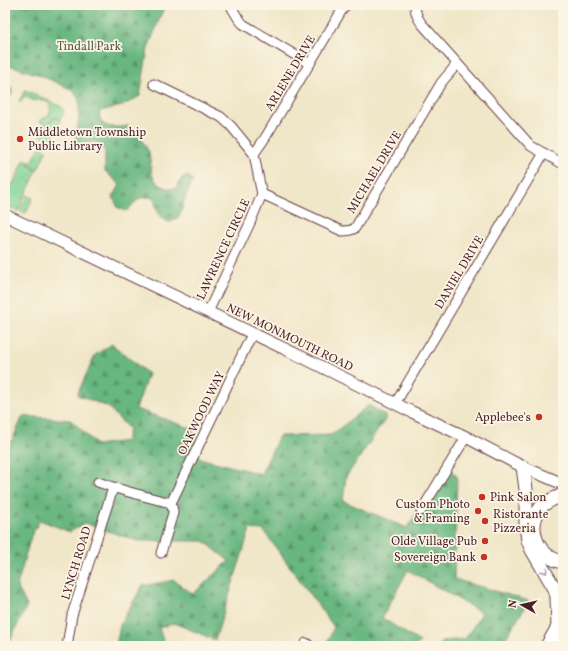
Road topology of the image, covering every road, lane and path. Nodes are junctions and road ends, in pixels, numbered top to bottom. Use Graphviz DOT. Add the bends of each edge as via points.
graph roads {
  1 [pos="346,5"];
  2 [pos="415,5"];
  3 [pos="232,8"];
  4 [pos="310,64"];
  5 [pos="457,64"];
  6 [pos="154,84"];
  7 [pos="544,153"];
  8 [pos="254,154"];
  9 [pos="563,164"];
  10 [pos="262,194"];
  11 [pos="5,214"];
  12 [pos="208,312"];
  13 [pos="252,334"];
  14 [pos="396,404"];
  15 [pos="466,437"];
  16 [pos="524,467"];
  17 [pos="98,482"];
  18 [pos="563,484"];
  19 [pos="113,488"];
  20 [pos="563,495"];
  21 [pos="171,503"];
  22 [pos="421,511"];
  23 [pos="161,554"];
  24 [pos="563,562"];
  25 [pos="561,623"];
  26 [pos="563,641"];
  27 [pos="67,646"];
  28 [pos="547,646"];
  29 [pos="560,646"];
  1 -- 4 [label="street, ARLENE DRIVE"];
  2 -- 5 [label="street" via="418,20"];
  3 -- 4 [label="street" via="243,24"];
  4 -- 8 [label="street, ARLENE DRIVE"];
  5 -- 7 [label="street" via="531,146"];
  5 -- 10 [label="street, MICHAEL DRIVE" via="441,83 352,230 342,232"];
  6 -- 8 [label="street, LAWRENCE CIRCLE" via="220,117 231,126"];
  7 -- 9 [label="street"];
  7 -- 14 [label="street, DANIEL DRIVE"];
  8 -- 10 [label="street, LAWRENCE CIRCLE"];
  10 -- 12 [label="street, LAWRENCE CIRCLE"];
  11 -- 12 [label="main road, NEW MONMOUTH ROAD"];
  12 -- 13 [label="main road, NEW MONMOUTH ROAD"];
  13 -- 14 [label="main road, NEW MONMOUTH ROAD"];
  13 -- 21 [label="street, OAKWOOD WAY"];
  14 -- 15 [label="main road, NEW MONMOUTH ROAD"];
  15 -- 16 [label="main road, NEW MONMOUTH ROAD"];
  15 -- 22 [label="street"];
  16 -- 18 [label="main road, NEW MONMOUTH ROAD"];
  16 -- 25 [label="highway, one-way" via="528,540 555,589"];
  17 -- 19 [label="street"];
  19 -- 21 [label="street"];
  19 -- 27 [label="street, LYNCH ROAD" via="72,615"];
  20 -- 24 [label="highway" via="550,500 540,509 534,531 542,550 553,559"];
  21 -- 23 [label="street" via="173,511"];
  25 -- 28 [label="highway"];
  26 -- 29 [label="highway"];
}
